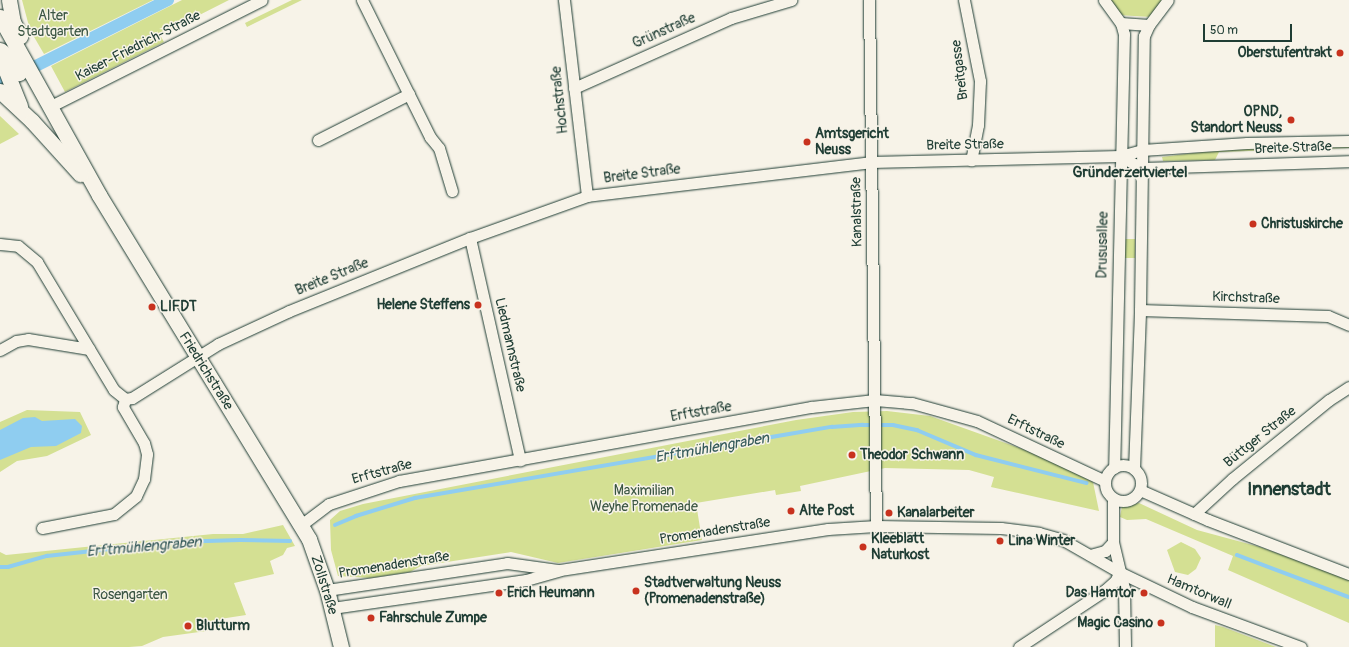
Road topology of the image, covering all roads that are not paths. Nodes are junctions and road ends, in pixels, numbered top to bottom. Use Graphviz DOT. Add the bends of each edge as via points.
graph roads {
  1 [pos="6,0"];
  2 [pos="9,0"];
  3 [pos="262,0"];
  4 [pos="362,0"];
  5 [pos="564,0"];
  6 [pos="791,0"];
  7 [pos="868,0"];
  8 [pos="964,0"];
  9 [pos="1104,0"];
  10 [pos="1168,0"];
  11 [pos="0,17"];
  12 [pos="1121,23"];
  13 [pos="1149,25"];
  14 [pos="0,50"];
  15 [pos="0,56"];
  16 [pos="19,64"];
  17 [pos="574,88"];
  18 [pos="409,94"];
  19 [pos="9,97"];
  20 [pos="49,107"];
  21 [pos="318,140"];
  22 [pos="1349,141"];
  23 [pos="1142,150"];
  24 [pos="1120,156"];
  25 [pos="971,160"];
  26 [pos="1349,161"];
  27 [pos="871,162"];
  28 [pos="1142,168"];
  29 [pos="452,191"];
  30 [pos="99,196"];
  31 [pos="587,196"];
  32 [pos="470,238"];
  33 [pos="0,244"];
  34 [pos="1140,310"];
  35 [pos="1349,325"];
  36 [pos="89,349"];
  37 [pos="0,350"];
  38 [pos="198,357"];
  39 [pos="1349,387"];
  40 [pos="125,399"];
  41 [pos="875,400"];
  42 [pos="520,460"];
  43 [pos="1114,468"];
  44 [pos="1134,469"];
  45 [pos="1105,481"];
  46 [pos="1140,490"];
  47 [pos="1113,499"];
  48 [pos="1194,514"];
  49 [pos="301,525"];
  50 [pos="876,526"];
  51 [pos="42,528"];
  52 [pos="1114,542"];
  53 [pos="1090,555"];
  54 [pos="560,570"];
  55 [pos="1119,572"];
  56 [pos="1349,574"];
  57 [pos="327,590"];
  58 [pos="332,608"];
  59 [pos="342,647"];
  60 [pos="1019,647"];
  61 [pos="1125,647"];
  62 [pos="1301,647"];
  1 -- 11 [label="main road"];
  2 -- 16 [label="main road"];
  3 -- 20 [label="street, Kaiser-Friedrich-Straße"];
  4 -- 18 [label="street"];
  5 -- 17 [label="street, Hochstraße"];
  6 -- 17 [label="street, Grünstraße" via="731,18"];
  7 -- 27 [label="street, Kanalstraße"];
  8 -- 25 [label="street, Breitgasse" via="980,81 979,113"];
  9 -- 12 [label="street, Drususallee"];
  10 -- 13 [label="street"];
  11 -- 16 [label="main road"];
  12 -- 13 [label="street"];
  12 -- 24 [label="street, Drususallee" via="1124,34"];
  13 -- 23 [label="street" via="1144,36"];
  14 -- 16 [label="main road"];
  15 -- 16 [label="main road"];
  16 -- 19 [label="main road"];
  16 -- 20 [label="main road" via="39,91 40,104"];
  17 -- 31 [label="street, Hochstraße"];
  18 -- 21 [label="street"];
  18 -- 29 [label="street" via="430,137 439,148"];
  19 -- 30 [label="main road, Friedrichstraße"];
  20 -- 30 [label="main road, Friedrichstraße"];
  22 -- 23 [label="street, Breite Straße" via="1247,143"];
  23 -- 24 [label="street, Breite Straße"];
  23 -- 28 [label="street"];
  24 -- 25 [label="street, Breite Straße"];
  24 -- 28 [label="street"];
  24 -- 43 [label="street, Drususallee"];
  25 -- 27 [label="street, Breite Straße"];
  26 -- 28 [label="street, Breite Straße"];
  27 -- 31 [label="street, Breite Straße"];
  27 -- 41 [label="street, Kanalstraße"];
  28 -- 34 [label="street"];
  30 -- 38 [label="main road, Friedrichstraße"];
  31 -- 32 [label="street, Breite Straße"];
  32 -- 38 [label="street, Breite Straße" via="289,311 218,344"];
  32 -- 42 [label="street, Liedmannstraße"];
  33 -- 36 [label="street" via="18,246 37,262"];
  34 -- 35 [label="street, Kirchstraße" via="1328,316"];
  34 -- 44 [label="street"];
  36 -- 37 [label="street" via="28,338"];
  36 -- 40 [label="street" via="114,390"];
  38 -- 40 [label="street, Breite Straße" via="132,398"];
  38 -- 49 [label="main road, Friedrichstraße"];
  39 -- 48 [label="street, Büttger Straße" via="1329,400 1232,478"];
  40 -- 51 [label="street" via="123,407 144,443 147,454 144,479 136,496 114,514"];
  41 -- 42 [label="street, Erftstraße" via="811,407"];
  41 -- 45 [label="street, Erftstraße" via="912,403 977,421"];
  41 -- 50 [label="street, Kanalstraße"];
  42 -- 49 [label="street, Erftstraße" via="399,481 358,493 329,504"];
  43 -- 44 [label="street" via="1124,465"];
  43 -- 45 [label="street"];
  44 -- 46 [label="street" via="1141,478"];
  45 -- 47 [label="street" via="1106,491"];
  46 -- 47 [label="street" via="1128,501"];
  46 -- 48 [label="street"];
  47 -- 52 [label="street"];
  48 -- 56 [label="street"];
  49 -- 57 [label="main road, Zollstraße" via="316,556"];
  50 -- 53 [label="street, Hamtorwall" via="1014,528 1052,536"];
  50 -- 54 [label="street, Promenadenstraße" via="828,529"];
  52 -- 53 [label="street" via="1105,551"];
  52 -- 55 [label="street"];
  53 -- 55 [label="street, Hamtorwall"];
  54 -- 57 [label="street, Promenadenstraße" via="507,563"];
  54 -- 58 [label="street, Promenadenstraße" via="526,580"];
  55 -- 60 [label="street" via="1116,580 1105,590"];
  55 -- 61 [label="street" via="1124,588"];
  55 -- 62 [label="street, Hamtorwall" via="1192,607"];
  57 -- 58 [label="main road, Zollstraße"];
  58 -- 59 [label="main road, Zollstraße"];
}
